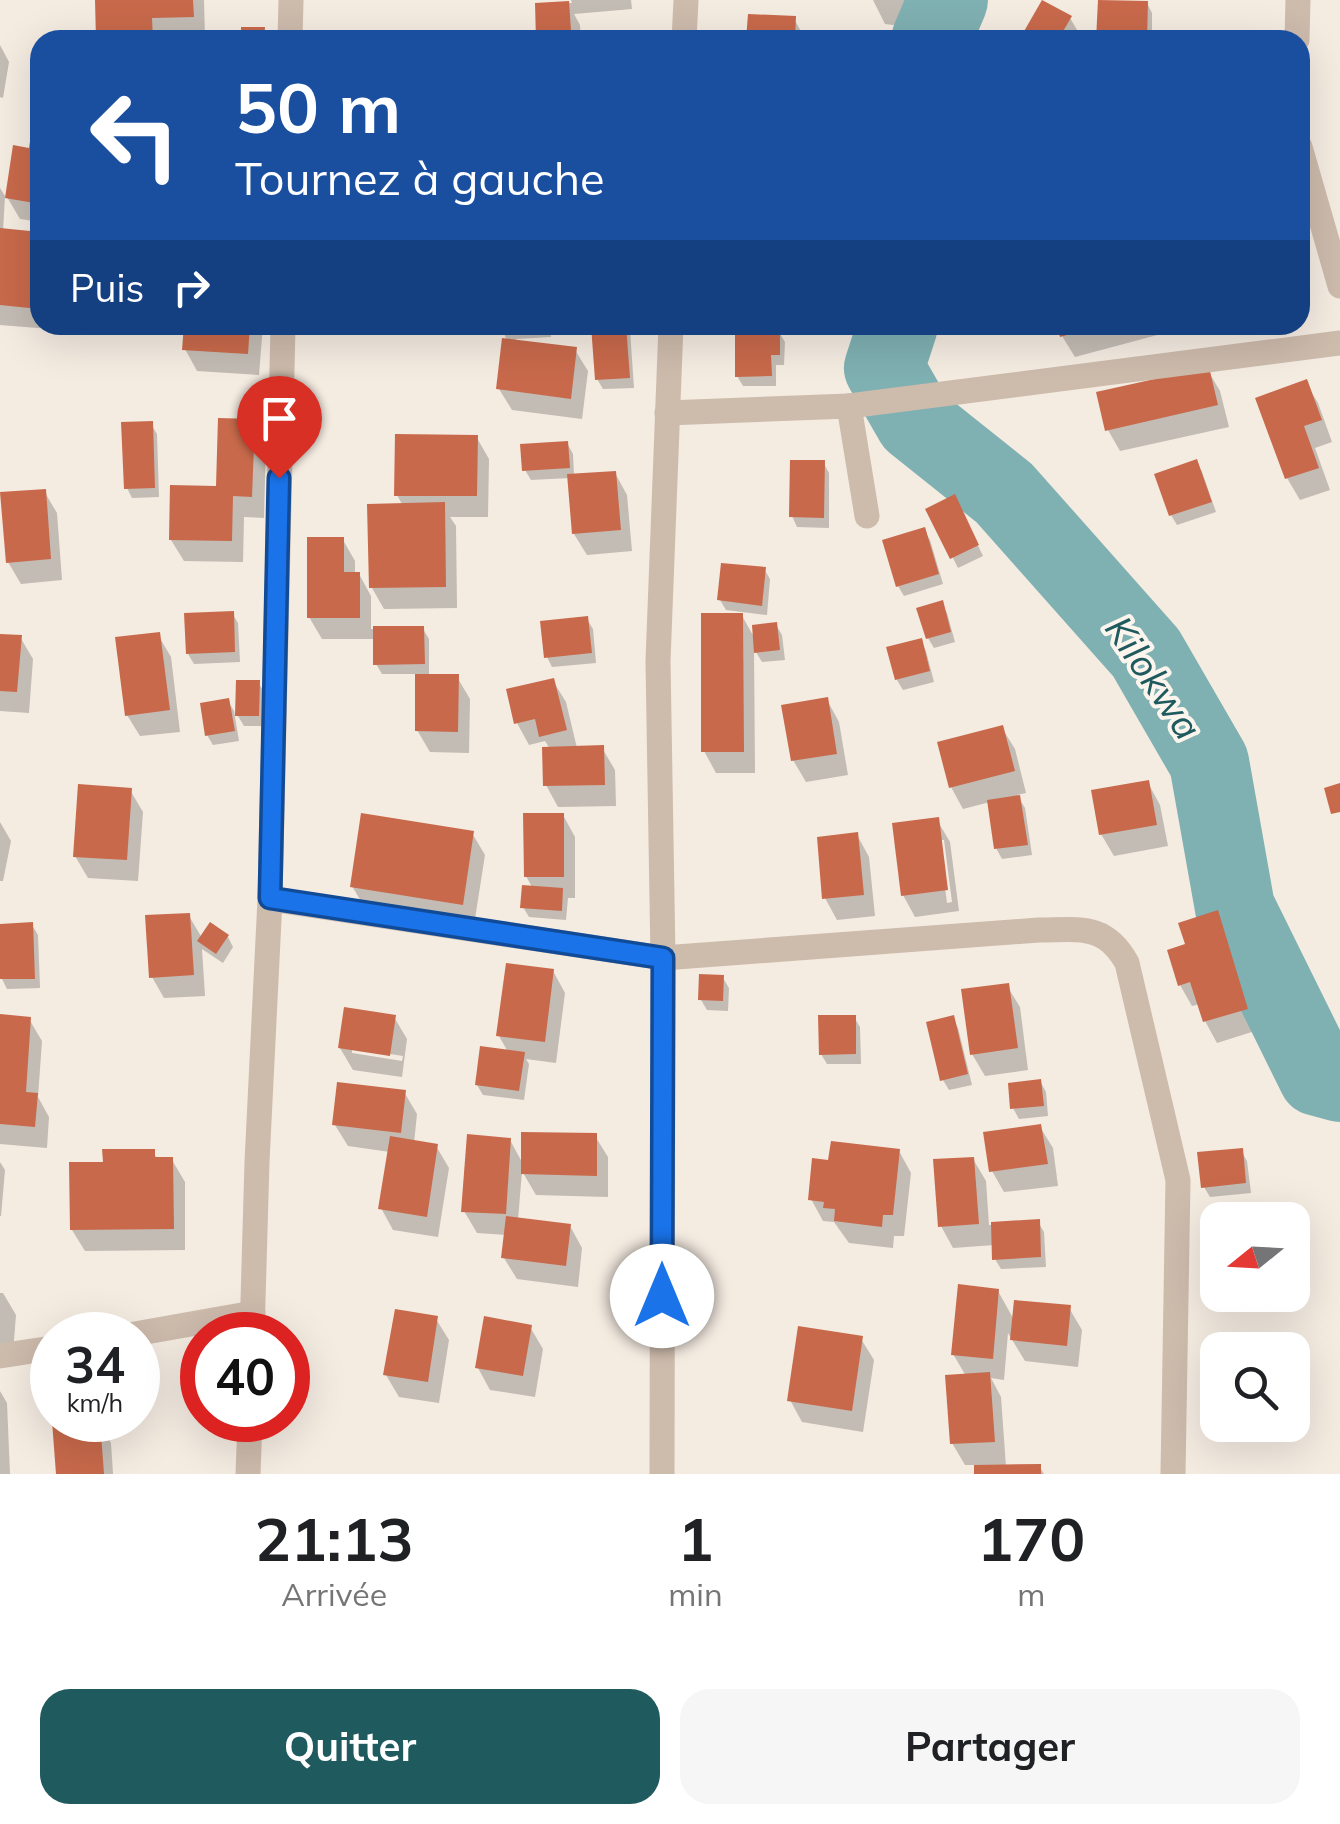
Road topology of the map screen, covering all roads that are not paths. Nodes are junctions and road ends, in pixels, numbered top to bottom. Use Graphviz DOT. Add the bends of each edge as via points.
graph roads {
  1 [pos="291,0"];
  2 [pos="686,0"];
  3 [pos="1298,0"];
  4 [pos="290,30"];
  5 [pos="684,30"];
  6 [pos="1297,30"];
  7 [pos="1310,182"];
  8 [pos="1340,286"];
  9 [pos="283,335"];
  10 [pos="671,335"];
  11 [pos="1340,343"];
  12 [pos="860,405"];
  13 [pos="667,412"];
  14 [pos="867,516"];
  15 [pos="270,898"];
  16 [pos="663,958"];
  17 [pos="252,1312"];
  18 [pos="30,1351"];
  19 [pos="0,1356"];
  20 [pos="249,1442"];
  21 [pos="248,1474"];
  22 [pos="662,1474"];
  23 [pos="1172,1474"];
  1 -- 4 [label="street"];
  2 -- 5 [label="street"];
  3 -- 6 [label="street"];
  7 -- 8 [label="street"];
  9 -- 15 [label="street"];
  10 -- 13 [label="street"];
  11 -- 12 [label="street"];
  12 -- 13 [label="street"];
  12 -- 14 [label="street"];
  13 -- 16 [label="street" via="658,660"];
  15 -- 16 [label="street"];
  15 -- 17 [label="street"];
  16 -- 22 [label="street"];
  16 -- 23 [label="street" via="1039,930 1086,930 1116,944 1178,1180"];
  18 -- 19 [label="street"];
  20 -- 21 [label="street"];
}
